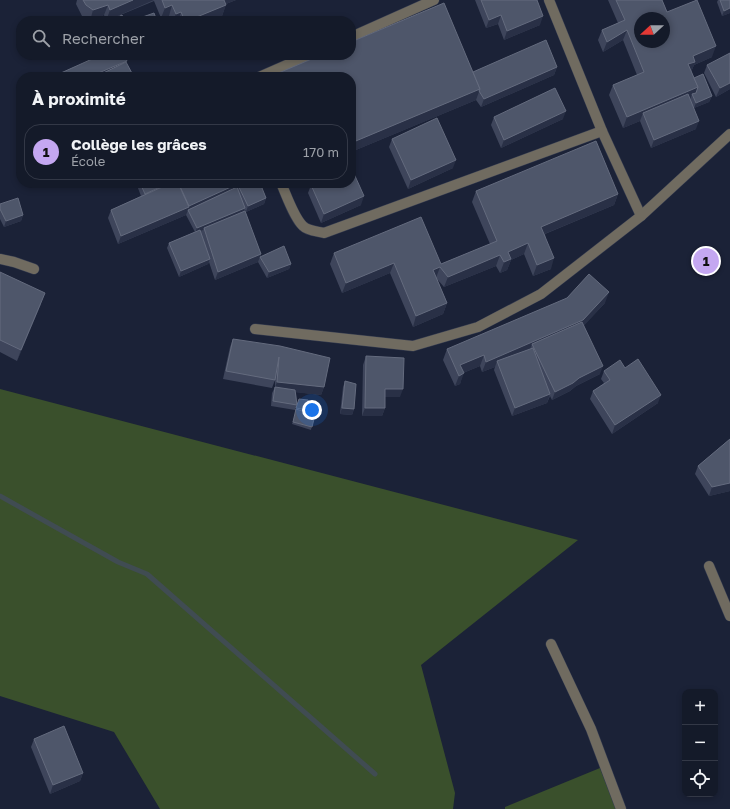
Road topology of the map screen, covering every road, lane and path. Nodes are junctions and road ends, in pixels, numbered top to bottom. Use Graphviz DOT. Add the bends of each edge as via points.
graph roads {
  1 [pos="434,0"];
  2 [pos="549,0"];
  3 [pos="356,35"];
  4 [pos="298,60"];
  5 [pos="271,72"];
  6 [pos="602,131"];
  7 [pos="730,134"];
  8 [pos="283,188"];
  9 [pos="641,216"];
  10 [pos="0,259"];
  11 [pos="34,270"];
  12 [pos="255,329"];
  13 [pos="708,566"];
  14 [pos="730,616"];
  15 [pos="551,644"];
  16 [pos="621,809"];
  1 -- 3 [label="street"];
  2 -- 6 [label="street"];
  4 -- 5 [label="street"];
  6 -- 8 [label="street" via="324,233 303,226"];
  6 -- 9 [label="street"];
  7 -- 9 [label="street"];
  9 -- 12 [label="street" via="541,294 478,327 427,342 413,346"];
  10 -- 11 [label="street"];
  13 -- 14 [label="street"];
  15 -- 16 [label="street" via="591,729"];
}
